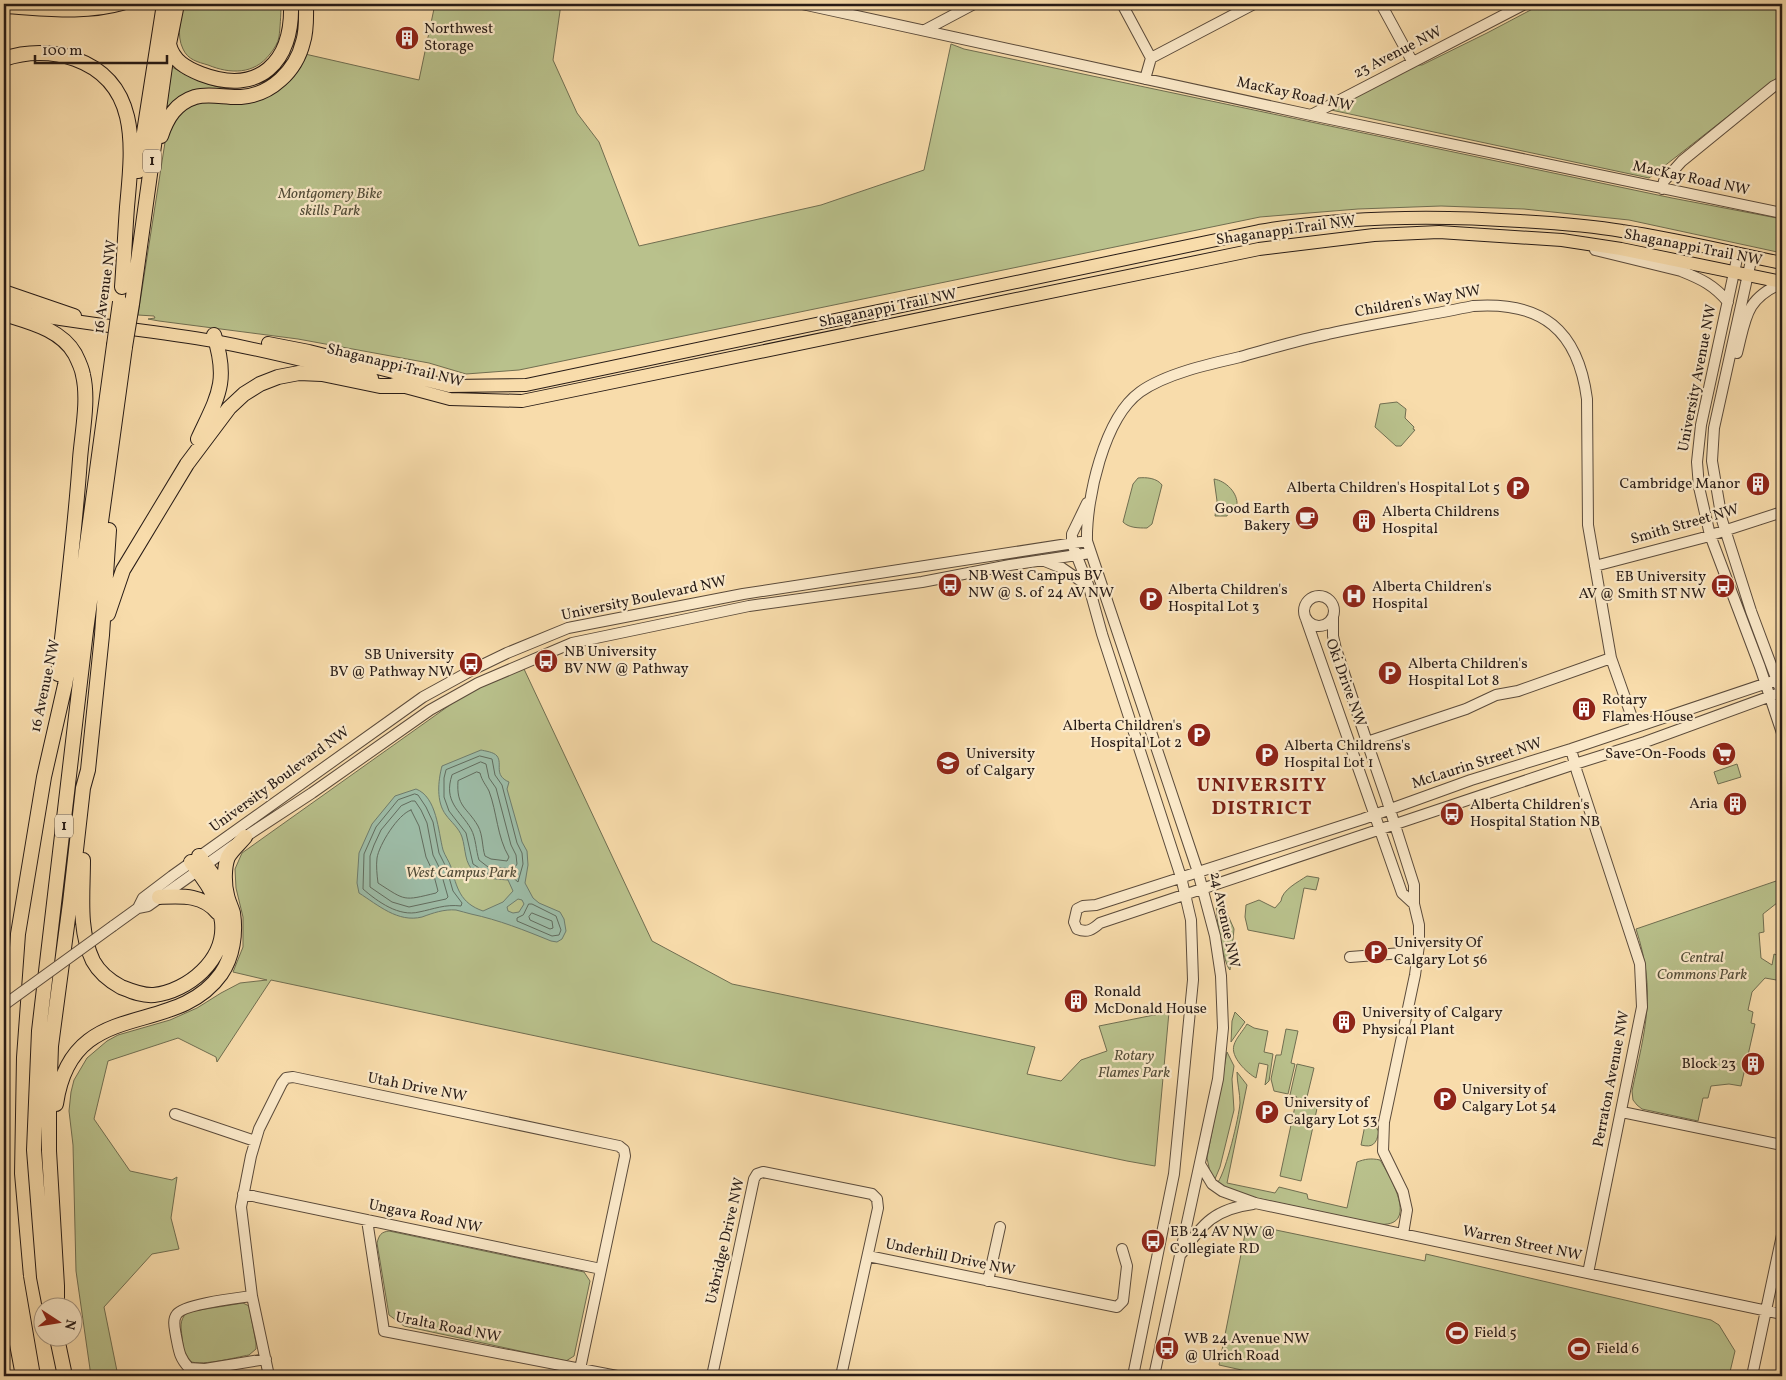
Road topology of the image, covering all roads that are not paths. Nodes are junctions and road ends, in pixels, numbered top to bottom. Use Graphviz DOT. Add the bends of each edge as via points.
graph roads {
  1 [pos="122,4"];
  2 [pos="164,4"];
  3 [pos="290,4"];
  4 [pos="306,4"];
  5 [pos="802,4"];
  6 [pos="974,4"];
  7 [pos="1122,4"];
  8 [pos="1254,4"];
  9 [pos="1381,4"];
  10 [pos="1524,4"];
  11 [pos="4,8"];
  12 [pos="175,11"];
  13 [pos="925,30"];
  14 [pos="169,42"];
  15 [pos="1151,58"];
  16 [pos="4,59"];
  17 [pos="1412,61"];
  18 [pos="1145,79"];
  19 [pos="1782,82"];
  20 [pos="1311,114"];
  21 [pos="1662,189"];
  22 [pos="148,190"];
  23 [pos="1782,213"];
  24 [pos="1562,240"];
  25 [pos="1738,254"];
  26 [pos="1752,256"];
  27 [pos="1782,263"];
  28 [pos="1734,272"];
  29 [pos="1748,275"];
  30 [pos="1782,282"];
  31 [pos="122,287"];
  32 [pos="4,292"];
  33 [pos="4,301"];
  34 [pos="1728,302"];
  35 [pos="126,303"];
  36 [pos="4,312"];
  37 [pos="74,316"];
  38 [pos="215,338"];
  39 [pos="120,346"];
  40 [pos="404,386"];
  41 [pos="1722,391"];
  42 [pos="117,410"];
  43 [pos="187,464"];
  44 [pos="1092,493"];
  45 [pos="1782,512"];
  46 [pos="1726,530"];
  47 [pos="1710,535"];
  48 [pos="1087,541"];
  49 [pos="1072,544"];
  50 [pos="1090,553"];
  51 [pos="1078,555"];
  52 [pos="1041,560"];
  53 [pos="1594,566"];
  54 [pos="1089,587"];
  55 [pos="1333,617"];
  56 [pos="1306,619"];
  57 [pos="102,635"];
  58 [pos="1611,658"];
  59 [pos="1780,679"];
  60 [pos="1765,684"];
  61 [pos="1782,693"];
  62 [pos="1769,697"];
  63 [pos="56,721"];
  64 [pos="1636,726"];
  65 [pos="1782,734"];
  66 [pos="1366,742"];
  67 [pos="1571,749"];
  68 [pos="1575,764"];
  69 [pos="88,770"];
  70 [pos="1390,808"];
  71 [pos="1376,814"];
  72 [pos="1394,824"];
  73 [pos="1380,829"];
  74 [pos="245,837"];
  75 [pos="199,864"];
  76 [pos="1198,872"];
  77 [pos="1181,878"];
  78 [pos="1202,889"];
  79 [pos="226,894"];
  80 [pos="1185,895"];
  81 [pos="159,897"];
  82 [pos="1414,904"];
  83 [pos="138,908"];
  84 [pos="222,923"];
  85 [pos="18,934"];
  86 [pos="1419,945"];
  87 [pos="1350,957"];
  88 [pos="4,1005"];
  89 [pos="4,1016"];
  90 [pos="1622,1112"];
  91 [pos="175,1114"];
  92 [pos="255,1141"];
  93 [pos="1782,1145"];
  94 [pos="49,1151"];
  95 [pos="1200,1164"];
  96 [pos="243,1194"];
  97 [pos="1255,1203"];
  98 [pos="367,1220"];
  99 [pos="1000,1227"];
  100 [pos="1403,1234"];
  101 [pos="1782,1235"];
  102 [pos="1122,1249"];
  103 [pos="868,1256"];
  104 [pos="1179,1258"];
  105 [pos="601,1269"];
  106 [pos="1588,1273"];
  107 [pos="988,1281"];
  108 [pos="4,1282"];
  109 [pos="252,1296"];
  110 [pos="48,1298"];
  111 [pos="57,1298"];
  112 [pos="1766,1310"];
  113 [pos="1782,1314"];
  114 [pos="59,1348"];
  115 [pos="266,1359"];
  116 [pos="580,1369"];
  117 [pos="23,1376"];
  118 [pos="33,1376"];
  119 [pos="65,1376"];
  120 [pos="269,1376"];
  121 [pos="617,1376"];
  122 [pos="712,1376"];
  123 [pos="841,1376"];
  124 [pos="1133,1376"];
  125 [pos="1154,1376"];
  126 [pos="1752,1376"];
  1 -- 11 [label="main road" via="82,11"];
  2 -- 31 [label="highway, 16 Avenue NW / 1"];
  3 -- 14 [label="highway" via="289,34 283,52 268,69 249,79 226,80 192,70 175,58"];
  4 -- 22 [label="highway" via="301,50 293,66 278,82 249,96 196,97 172,113 164,128"];
  5 -- 13 [label="street, MacKay Road NW"];
  6 -- 13 [label="street"];
  7 -- 15 [label="street"];
  8 -- 15 [label="street"];
  9 -- 17 [label="street"];
  10 -- 17 [label="street, 23 Avenue NW"];
  12 -- 14 [label="highway, 16 Avenue NW / 1"];
  13 -- 18 [label="street, MacKay Road NW"];
  14 -- 22 [label="highway, 16 Avenue NW / 1"];
  15 -- 18 [label="street"];
  16 -- 31 [label="highway" via="36,53 68,56 96,70 115,88 127,117 132,143"];
  17 -- 20 [label="street, 23 Avenue NW"];
  18 -- 20 [label="street, MacKay Road NW"];
  19 -- 21 [label="street" via="1682,161 1664,181"];
  20 -- 21 [label="street, MacKay Road NW"];
  21 -- 23 [label="street, MacKay Road NW"];
  22 -- 35 [label="highway, 16 Avenue NW / 1"];
  24 -- 28 [label="main road, Shaganappi Trail NW"];
  24 -- 34 [label="street" via="1681,270 1710,284"];
  24 -- 40 [label="main road, Shaganappi Trail NW" via="1439,232 1374,235 1251,250 522,401 450,400"];
  25 -- 26 [label="main road, Shaganappi Trail NW"];
  25 -- 28 [label="street, University Avenue NW"];
  25 -- 38 [label="main road, Shaganappi Trail NW" via="1622,231 1509,220 1377,218 1291,226 526,386 449,386 301,350"];
  26 -- 27 [label="main road, Shaganappi Trail NW"];
  26 -- 29 [label="street, University Avenue NW"];
  28 -- 29 [label="main road, Shaganappi Trail NW"];
  28 -- 34 [label="street, University Avenue NW"];
  29 -- 30 [label="main road, Shaganappi Trail NW"];
  29 -- 41 [label="street, University Avenue NW"];
  30 -- 41 [label="street" via="1766,290 1748,310 1732,374"];
  31 -- 35 [label="highway, 16 Avenue NW / 1"];
  32 -- 37 [label="highway"];
  33 -- 37 [label="main road, Shaganappi Trail NW"];
  34 -- 47 [label="street, University Avenue NW" via="1701,425 1697,462"];
  35 -- 39 [label="highway, 16 Avenue NW / 1, bridge"];
  36 -- 38 [label="main road, Shaganappi Trail NW"];
  36 -- 63 [label="highway" via="34,324 68,344 83,375 84,413 75,527 55,699"];
  37 -- 38 [label="main road, Shaganappi Trail NW"];
  38 -- 40 [label="main road, Shaganappi Trail NW"];
  38 -- 43 [label="highway" via="222,370 220,388"];
  39 -- 42 [label="highway, 16 Avenue NW / 1"];
  39 -- 63 [label="highway, 16 Avenue NW / 1" via="78,610"];
  40 -- 43 [label="highway" via="380,386 322,374 299,373 278,377 244,394 229,408"];
  41 -- 46 [label="street, University Avenue NW" via="1714,428 1712,461"];
  42 -- 57 [label="highway"];
  42 -- 110 [label="highway, 16 Avenue NW / 1" via="86,631 39,1031 34,1150"];
  43 -- 57 [label="highway" via="123,570"];
  44 -- 48 [label="street, Children's Way NW"];
  44 -- 49 [label="street, Children's Way NW" via="1072,534"];
  44 -- 53 [label="street, Children's Way NW" via="1109,431 1118,416 1139,392 1162,380 1325,334 1473,306 1509,306 1551,322 1573,347 1580,362 1587,399 1588,525"];
  45 -- 46 [label="street, Smith Street NW"];
  46 -- 47 [label="street, Smith Street NW"];
  46 -- 59 [label="street, University Avenue NW" via="1751,611"];
  47 -- 53 [label="street, Smith Street NW"];
  47 -- 60 [label="street, University Avenue NW"];
  48 -- 49 [label="street, University Boulevard NW"];
  48 -- 50 [label="street, 24 Avenue NW"];
  49 -- 51 [label="street"];
  49 -- 75 [label="street, University Boulevard NW" via="743,594 568,628 507,653 423,697"];
  50 -- 51 [label="street, University Boulevard NW"];
  50 -- 76 [label="street, 24 Avenue NW"];
  51 -- 52 [label="street, University Boulevard NW"];
  51 -- 54 [label="street"];
  52 -- 54 [label="street" via="1062,568"];
  52 -- 74 [label="street, University Boulevard NW" via="922,582 748,606 572,643 478,683 430,710"];
  53 -- 58 [label="street, Children's Way NW"];
  54 -- 77 [label="street"];
  55 -- 56 [label="street" via="1322,626"];
  55 -- 56 [label="street" via="1334,607 1318,596 1306,604"];
  55 -- 66 [label="street, Oki Drive NW" via="1333,636"];
  56 -- 71 [label="street, Oki Drive NW"];
  57 -- 69 [label="highway"];
  58 -- 64 [label="street, Children's Way NW"];
  58 -- 66 [label="street"];
  59 -- 60 [label="street, McLaurin Street NW"];
  59 -- 61 [label="street, University Avenue NW"];
  60 -- 62 [label="street, University Avenue NW"];
  60 -- 64 [label="street, McLaurin Street NW"];
  61 -- 62 [label="street, McLaurin Street NW"];
  62 -- 65 [label="street, University Avenue NW"];
  62 -- 68 [label="street, McLaurin Street NW"];
  63 -- 85 [label="highway, 16 Avenue NW / 1"];
  64 -- 67 [label="street, McLaurin Street NW"];
  66 -- 70 [label="street, Oki Drive NW"];
  67 -- 68 [label="street, Perraton Avenue NW"];
  67 -- 70 [label="street, McLaurin Street NW"];
  68 -- 72 [label="street, McLaurin Street NW"];
  68 -- 90 [label="street, Perraton Avenue NW" via="1640,964 1642,1007"];
  69 -- 84 [label="highway" via="82,921 94,962 102,973 115,984 139,994 153,995 185,986 215,955"];
  69 -- 94 [label="highway" via="83,788 51,1046"];
  70 -- 71 [label="street, McLaurin Street NW"];
  70 -- 72 [label="street, Oki Drive NW"];
  71 -- 73 [label="street, Oki Drive NW"];
  71 -- 76 [label="street, McLaurin Street NW"];
  72 -- 73 [label="street, McLaurin Street NW"];
  72 -- 82 [label="street, Oki Drive NW" via="1414,885"];
  73 -- 78 [label="street, McLaurin Street NW"];
  73 -- 82 [label="street, Oki Drive NW" via="1402,892"];
  74 -- 75 [label="street, University Boulevard NW"];
  74 -- 79 [label="highway" via="228,857"];
  75 -- 79 [label="highway"];
  75 -- 81 [label="street, University Boulevard NW"];
  75 -- 83 [label="street, University Boulevard NW" via="143,898"];
  75 -- 84 [label="highway" via="220,908"];
  76 -- 77 [label="street, McLaurin Street NW"];
  76 -- 78 [label="street, 24 Avenue NW"];
  77 -- 80 [label="street"];
  77 -- 80 [label="street, McLaurin Street NW" via="1096,906 1077,908 1074,922 1077,929 1084,932"];
  78 -- 80 [label="street, McLaurin Street NW"];
  78 -- 95 [label="street, 24 Avenue NW" via="1221,976 1223,1028 1218,1079"];
  79 -- 94 [label="highway" via="234,932 229,959 221,974 196,998 181,1006 116,1026 77,1051 66,1067 58,1091"];
  80 -- 124 [label="street" via="1191,920 1193,980 1174,1172"];
  81 -- 83 [label="street, University Boulevard NW" via="148,906"];
  81 -- 84 [label="highway" via="186,895 204,901 213,907"];
  82 -- 86 [label="street, Oki Drive NW"];
  83 -- 88 [label="street, University Boulevard NW, bridge"];
  85 -- 89 [label="highway"];
  85 -- 118 [label="highway, 16 Avenue NW / 1" via="7,1174 16,1277"];
  86 -- 87 [label="street" via="1402,953"];
  86 -- 100 [label="street, Oki Drive NW" via="1384,1122 1383,1150 1403,1192 1407,1210"];
  90 -- 93 [label="street"];
  90 -- 106 [label="street, Perraton Avenue NW"];
  91 -- 92 [label="street"];
  92 -- 96 [label="street, Utah Drive NW"];
  92 -- 105 [label="street, Utah Drive NW" via="282,1083 293,1077 619,1146 625,1156"];
  94 -- 111 [label="highway"];
  95 -- 97 [label="street, Warren Street NW" via="1212,1184"];
  95 -- 104 [label="street, 24 Avenue NW"];
  96 -- 98 [label="street, Ungava Road NW"];
  96 -- 109 [label="street, Utah Drive NW" via="242,1222"];
  97 -- 100 [label="street, Warren Street NW"];
  97 -- 104 [label="street, Warren Street NW" via="1234,1206 1199,1228"];
  98 -- 105 [label="street, Ungava Road NW"];
  98 -- 116 [label="street, Uralta Road NW" via="384,1331"];
  99 -- 107 [label="street"];
  100 -- 106 [label="street, Warren Street NW"];
  101 -- 112 [label="street"];
  102 -- 107 [label="street, Underhill Drive NW" via="1127,1266 1123,1300 1117,1307"];
  103 -- 107 [label="street, Underhill Drive NW"];
  103 -- 122 [label="street, Uxbridge Drive NW" via="878,1208 877,1199 872,1194 764,1172 758,1174 754,1179"];
  103 -- 123 [label="street, Underhill Drive NW"];
  104 -- 125 [label="street, 24 Avenue NW"];
  105 -- 116 [label="street, Utah Drive NW"];
  106 -- 112 [label="street, Warren Street NW"];
  108 -- 117 [label="highway"];
  109 -- 115 [label="street, Utah Drive NW"];
  109 -- 115 [label="street" via="182,1309 174,1322 180,1358 189,1368 205,1369"];
  112 -- 113 [label="street, Warren Street NW"];
  112 -- 126 [label="street"];
  114 -- 119 [label="highway"];
  115 -- 120 [label="street, Utah Drive NW"];
  116 -- 121 [label="street, Uralta Road NW"];
}
